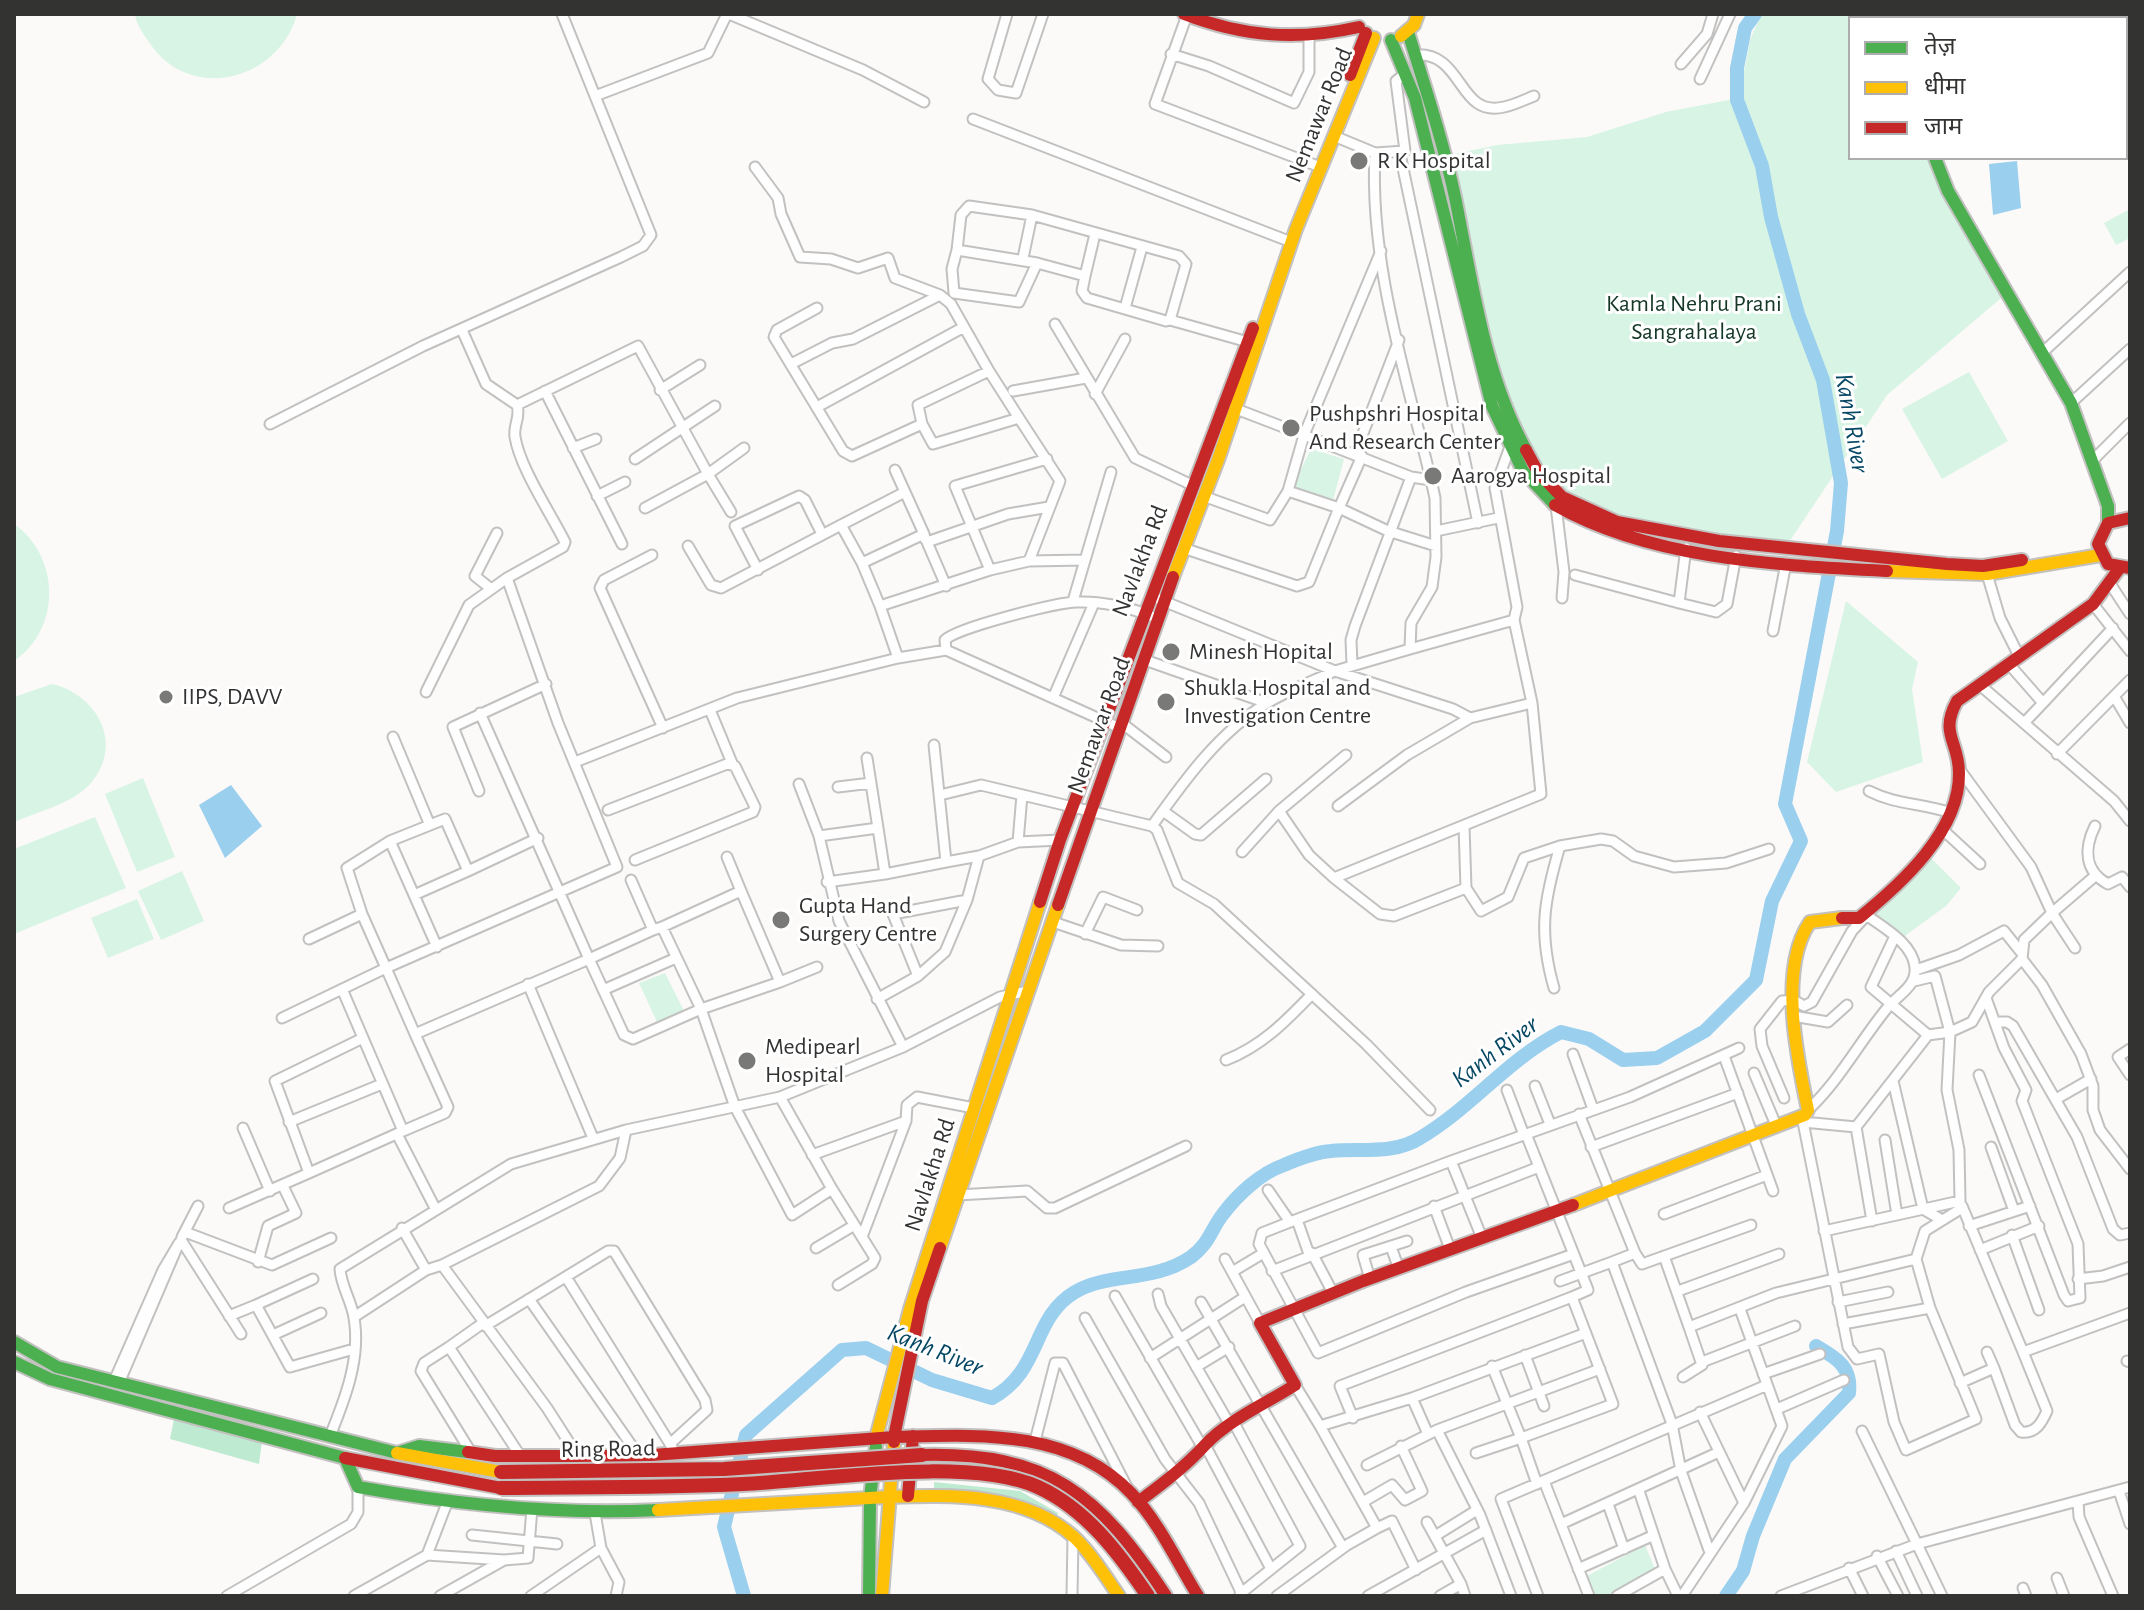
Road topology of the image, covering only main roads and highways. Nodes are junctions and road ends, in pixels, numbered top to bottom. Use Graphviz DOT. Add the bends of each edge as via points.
graph roads {
  1 [pos="1185,15"];
  2 [pos="1418,15"];
  3 [pos="1408,32"];
  4 [pos="1362,33"];
  5 [pos="1393,46"];
  6 [pos="1936,160"];
  7 [pos="1228,406"];
  8 [pos="1198,490"];
  9 [pos="2130,518"];
  10 [pos="2108,523"];
  11 [pos="2100,552"];
  12 [pos="2124,568"];
  13 [pos="14,1342"];
  14 [pos="908,1342"];
  15 [pos="14,1362"];
  16 [pos="895,1394"];
  17 [pos="913,1436"];
  18 [pos="894,1437"];
  19 [pos="876,1438"];
  20 [pos="858,1440"];
  21 [pos="397,1453"];
  22 [pos="345,1458"];
  23 [pos="908,1496"];
  24 [pos="887,1497"];
  25 [pos="870,1498"];
  26 [pos="852,1499"];
  27 [pos="1138,1502"];
  28 [pos="869,1596"];
  29 [pos="882,1596"];
  30 [pos="1119,1596"];
  31 [pos="1148,1596"];
  32 [pos="1166,1596"];
  33 [pos="1198,1596"];
  1 -- 4 [label="main road" via="1233,34"];
  2 -- 3 [label="main road"];
  3 -- 5 [label="main road"];
  3 -- 11 [label="main road" via="1445,156 1500,390 1515,433 1549,486 1582,508 1689,537 1983,566"];
  4 -- 5 [label="main road"];
  4 -- 7 [label="main road"];
  4 -- 7 [label="main road, Nemawar Road" via="1334,136"];
  5 -- 11 [label="main road" via="1415,98 1492,406 1510,448 1540,493 1556,506 1601,527 1686,548 1857,570 1987,574"];
  6 -- 10 [label="main road" via="1948,191 2071,403 2108,506"];
  7 -- 8 [label="main road, Nemawar Road"];
  8 -- 14 [label="main road, Nemawar Road" via="1166,602"];
  8 -- 14 [label="main road, Navlakha Rd" via="1143,613 1060,840 974,1108"];
  9 -- 10 [label="main road"];
  10 -- 11 [label="main road" via="2098,538"];
  11 -- 12 [label="main road"];
  12 -- 27 [label="main road" via="2093,604 1957,701 1949,719 1949,743 1960,770 1942,829 1866,914 1846,920 1819,918 1803,930 1795,961 1793,1016 1805,1116 1260,1323 1295,1385 1232,1424"];
  13 -- 21 [label="main road, Ring Road" via="57,1367"];
  14 -- 16 [label="main road"];
  15 -- 22 [label="main road, Ring Road" via="50,1379"];
  16 -- 18 [label="main road"];
  16 -- 19 [label="main road"];
  17 -- 18 [label="main road"];
  17 -- 23 [label="main road"];
  17 -- 27 [label="main road" via="988,1434 1035,1441 1081,1457"];
  18 -- 19 [label="main road"];
  18 -- 24 [label="main road"];
  19 -- 20 [label="main road"];
  19 -- 25 [label="main road"];
  20 -- 21 [label="main road" via="579,1458 472,1454 419,1446"];
  20 -- 26 [label="main road"];
  21 -- 32 [label="main road, Ring Road, bridge" via="501,1472 724,1469 942,1454 1020,1463 1083,1498 1116,1525"];
  22 -- 26 [label="main road" via="358,1487 447,1503 595,1513"];
  22 -- 31 [label="main road, Ring Road, bridge" via="501,1488 980,1473 1017,1479 1059,1498 1092,1524"];
  23 -- 24 [label="main road"];
  23 -- 30 [label="main road" via="963,1498 1022,1509 1058,1524"];
  24 -- 25 [label="main road"];
  24 -- 29 [label="main road"];
  25 -- 26 [label="main road"];
  25 -- 28 [label="main road"];
  27 -- 33 [label="main road"];
}
